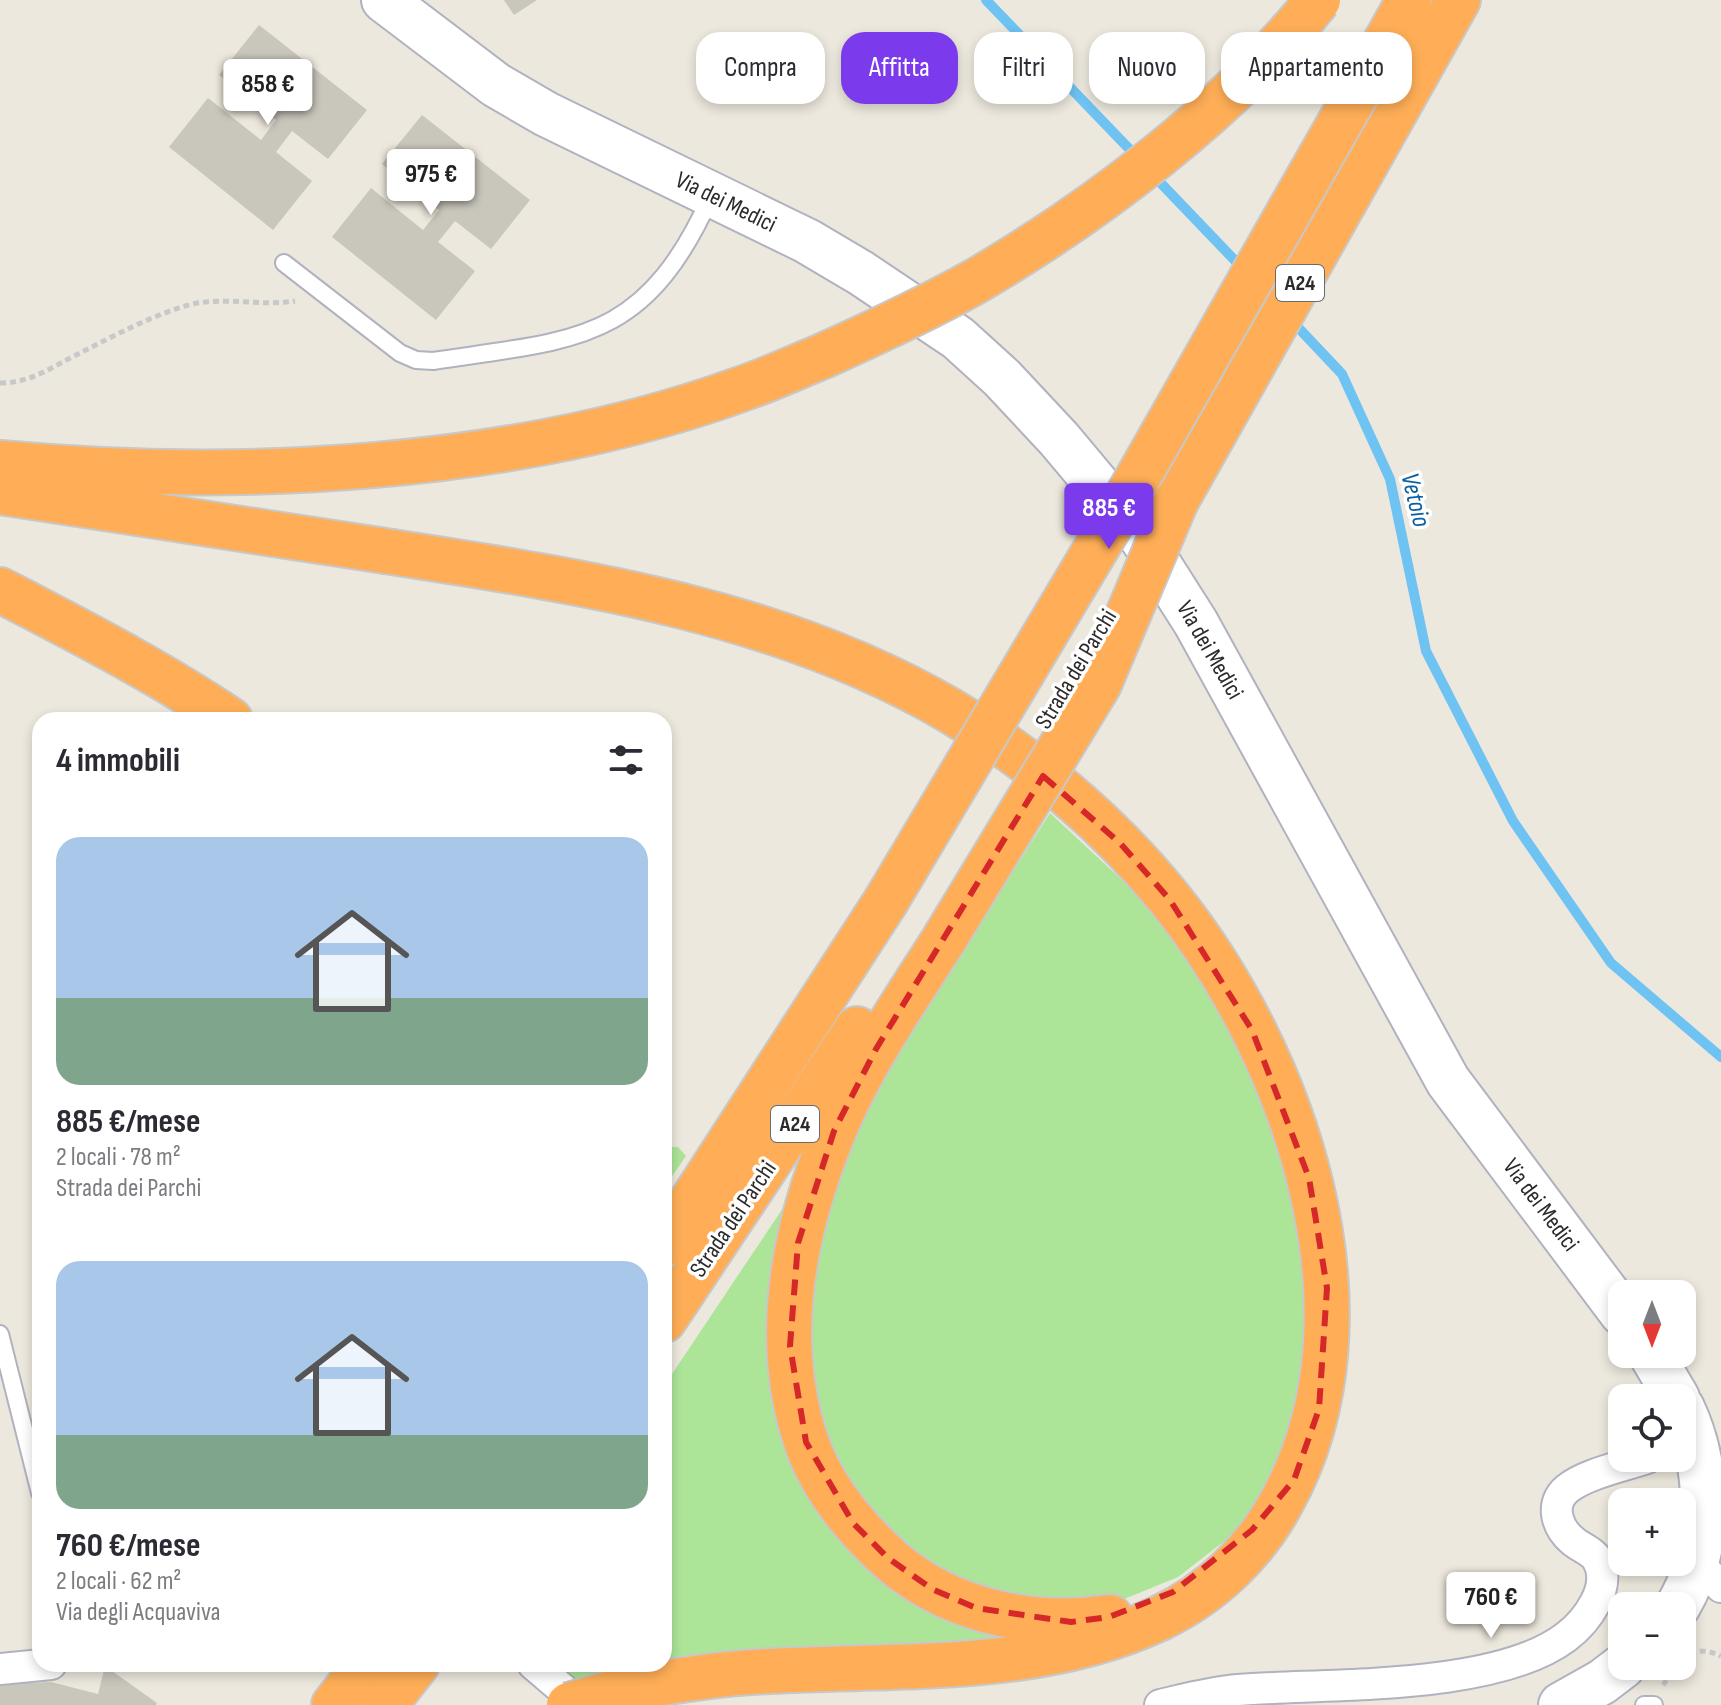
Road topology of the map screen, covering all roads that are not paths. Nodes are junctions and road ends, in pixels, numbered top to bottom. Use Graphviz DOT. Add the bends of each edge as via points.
graph roads {
  1 [pos="384,0"];
  2 [pos="1318,0"];
  3 [pos="1409,0"];
  4 [pos="1458,0"];
  5 [pos="712,195"];
  6 [pos="284,263"];
  7 [pos="0,463"];
  8 [pos="0,492"];
  9 [pos="0,590"];
  10 [pos="218,712"];
  11 [pos="934,931"];
  12 [pos="672,1232"];
  13 [pos="1608,1294"];
  14 [pos="672,1308"];
  15 [pos="0,1334"];
  16 [pos="32,1461"];
  17 [pos="1608,1472"];
  18 [pos="1694,1472"];
  19 [pos="1294,1480"];
  20 [pos="1709,1575"];
  21 [pos="1692,1592"];
  22 [pos="32,1666"];
  23 [pos="0,1669"];
  24 [pos="323,1672"];
  25 [pos="360,1672"];
  26 [pos="411,1672"];
  27 [pos="542,1672"];
  28 [pos="1608,1677"];
  29 [pos="1571,1703"];
  30 [pos="300,1705"];
  31 [pos="334,1705"];
  32 [pos="385,1705"];
  33 [pos="569,1705"];
  34 [pos="581,1705"];
  35 [pos="1160,1705"];
  36 [pos="1644,1705"];
  37 [pos="1654,1705"];
  1 -- 5 [label="street, Via dei Medici" via="496,85"];
  2 -- 7 [label="highway, bridge" via="1225,97 1080,214 974,282 901,320 742,389 583,433 418,461 222,472"];
  3 -- 12 [label="highway, Strada dei Parchi / A24, bridge" via="1128,495 886,901"];
  4 -- 11 [label="highway, Strada dei Parchi / A24, bridge"];
  5 -- 6 [label="lane" via="676,261 642,300 598,329 556,342 416,360"];
  5 -- 13 [label="street, Via dei Medici" via="821,249 958,338 1002,378 1109,497 1196,623 1448,1081"];
  8 -- 19 [label="highway" via="643,596 818,649 948,709 1006,747 1120,843 1170,900 1214,961 1283,1098 1312,1191 1327,1288 1328,1338 1319,1409"];
  9 -- 10 [label="highway" via="110,646"];
  11 -- 14 [label="highway, Strada dei Parchi / A24"];
  11 -- 19 [label="highway" via="834,1131 798,1243 790,1297 794,1396 806,1442 827,1486 861,1532 932,1589 1012,1618 1071,1622 1147,1605 1200,1575 1252,1530"];
  15 -- 16 [label="lane"];
  17 -- 35 [label="street" via="1574,1484 1561,1497 1556,1514 1561,1527 1599,1562 1602,1574 1592,1610 1565,1638 1545,1649 1497,1667 1447,1676 1234,1690"];
  18 -- 20 [label="street"];
  19 -- 33 [label="highway, bridge" via="1234,1567 1203,1593 1115,1636 1018,1658 700,1677"];
  20 -- 21 [label="street"];
  22 -- 23 [label="street"];
  24 -- 30 [label="highway"];
  25 -- 31 [label="highway"];
  26 -- 32 [label="highway"];
  27 -- 34 [label="street"];
  28 -- 29 [label="street"];
  36 -- 37 [label="lane"];
}
